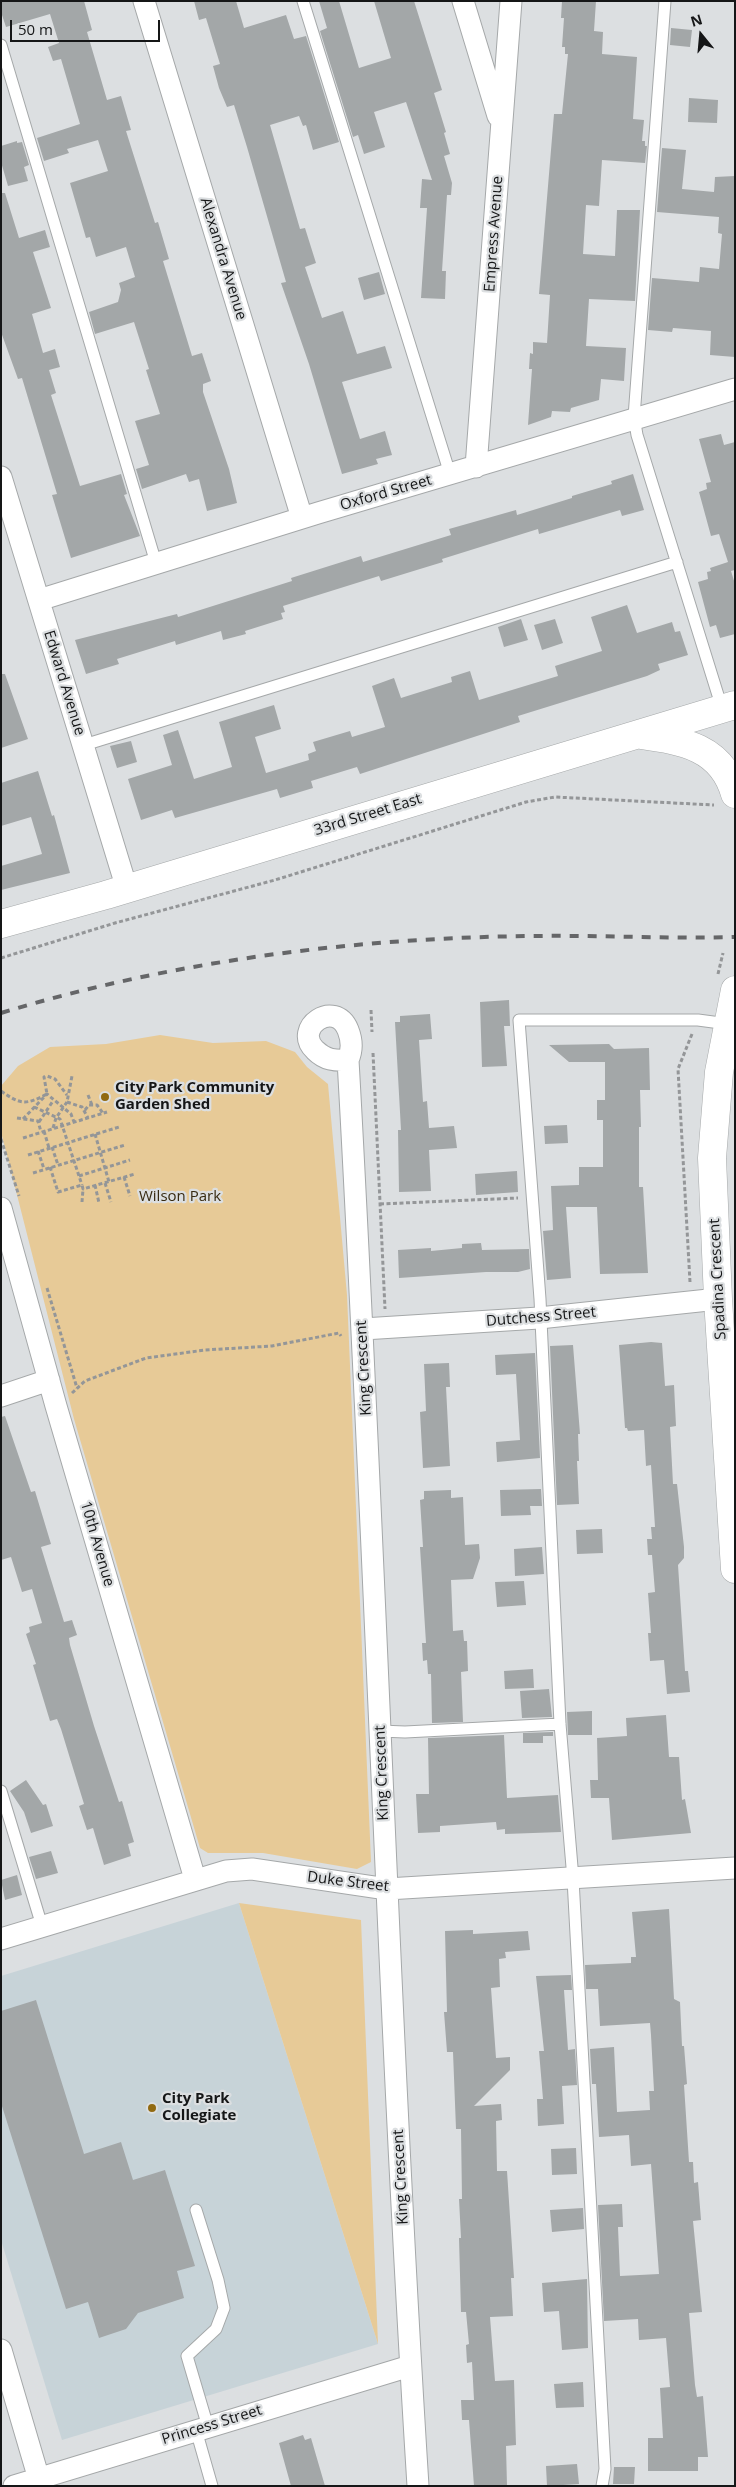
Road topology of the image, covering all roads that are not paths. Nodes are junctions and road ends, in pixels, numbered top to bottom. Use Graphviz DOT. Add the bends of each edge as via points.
graph roads {
  1 [pos="144,1"];
  2 [pos="304,1"];
  3 [pos="463,1"];
  4 [pos="511,1"];
  5 [pos="665,1"];
  6 [pos="1,45"];
  7 [pos="502,127"];
  8 [pos="735,389"];
  9 [pos="634,417"];
  10 [pos="476,467"];
  11 [pos="450,474"];
  12 [pos="1,477"];
  13 [pos="302,518"];
  14 [pos="677,562"];
  15 [pos="156,563"];
  16 [pos="39,600"];
  17 [pos="728,706"];
  18 [pos="634,734"];
  19 [pos="84,745"];
  20 [pos="725,799"];
  21 [pos="127,889"];
  22 [pos="1,924"];
  23 [pos="735,990"];
  24 [pos="728,1024"];
  25 [pos="348,1060"];
  26 [pos="1,1208"];
  27 [pos="718,1299"];
  28 [pos="539,1318"];
  29 [pos="363,1336"];
  30 [pos="49,1380"];
  31 [pos="1,1396"];
  32 [pos="735,1569"];
  33 [pos="560,1724"];
  34 [pos="380,1731"];
  35 [pos="1,1791"];
  36 [pos="735,1868"];
  37 [pos="195,1879"];
  38 [pos="573,1879"];
  39 [pos="387,1888"];
  40 [pos="42,1926"];
  41 [pos="1,1939"];
  42 [pos="196,2210"];
  43 [pos="1,2350"];
  44 [pos="410,2366"];
  45 [pos="202,2429"];
  46 [pos="40,2482"];
  47 [pos="14,2486"];
  48 [pos="212,2486"];
  49 [pos="418,2486"];
  50 [pos="602,2486"];
  1 -- 13 [label="street, Alexandra Avenue"];
  2 -- 11 [label="lane"];
  3 -- 7 [label="street"];
  4 -- 7 [label="street, Empress Avenue"];
  5 -- 9 [label="lane"];
  6 -- 15 [label="lane"];
  7 -- 10 [label="street, Empress Avenue"];
  8 -- 9 [label="street, Oxford Street"];
  9 -- 10 [label="street, Oxford Street"];
  9 -- 14 [label="lane"];
  10 -- 11 [label="street, Oxford Street"];
  11 -- 13 [label="street, Oxford Street"];
  12 -- 16 [label="street, Edward Avenue"];
  13 -- 15 [label="street, Oxford Street"];
  14 -- 17 [label="lane"];
  14 -- 19 [label="lane"];
  15 -- 16 [label="street, Oxford Street"];
  16 -- 19 [label="street, Edward Avenue"];
  17 -- 18 [label="street, 33rd Street East"];
  18 -- 20 [label="street" via="674,740 710,754 721,765"];
  18 -- 21 [label="street, 33rd Street East"];
  19 -- 21 [label="street, Edward Avenue"];
  21 -- 22 [label="street, 33rd Street East"];
  23 -- 24 [label="street, Spadina Crescent"];
  24 -- 27 [label="street, Spadina Crescent" via="719,1072 712,1158"];
  24 -- 28 [label="lane" via="698,1020 520,1020"];
  25 -- 29 [label="street, King Crescent"];
  26 -- 30 [label="street, 10th Avenue"];
  27 -- 28 [label="street, Dutchess Street"];
  27 -- 32 [label="street, Spadina Crescent"];
  28 -- 29 [label="street, Dutchess Street"];
  28 -- 33 [label="lane"];
  29 -- 34 [label="street, King Crescent"];
  30 -- 31 [label="street"];
  30 -- 37 [label="street, 10th Avenue"];
  33 -- 34 [label="lane"];
  33 -- 38 [label="lane"];
  34 -- 39 [label="street, King Crescent"];
  35 -- 40 [label="lane"];
  36 -- 38 [label="street, Duke Street"];
  37 -- 39 [label="street, Duke Street" via="252,1868"];
  37 -- 40 [label="street, Duke Street"];
  38 -- 39 [label="street, Duke Street"];
  38 -- 50 [label="lane" via="605,2469"];
  39 -- 44 [label="street, King Crescent"];
  40 -- 41 [label="street, Duke Street"];
  42 -- 45 [label="lane" via="224,2308 216,2330 187,2356"];
  43 -- 46 [label="street"];
  44 -- 45 [label="street, Princess Street"];
  44 -- 49 [label="street, King Crescent"];
  45 -- 46 [label="street, Princess Street"];
  45 -- 48 [label="lane"];
  46 -- 47 [label="street, Princess Street"];
}
